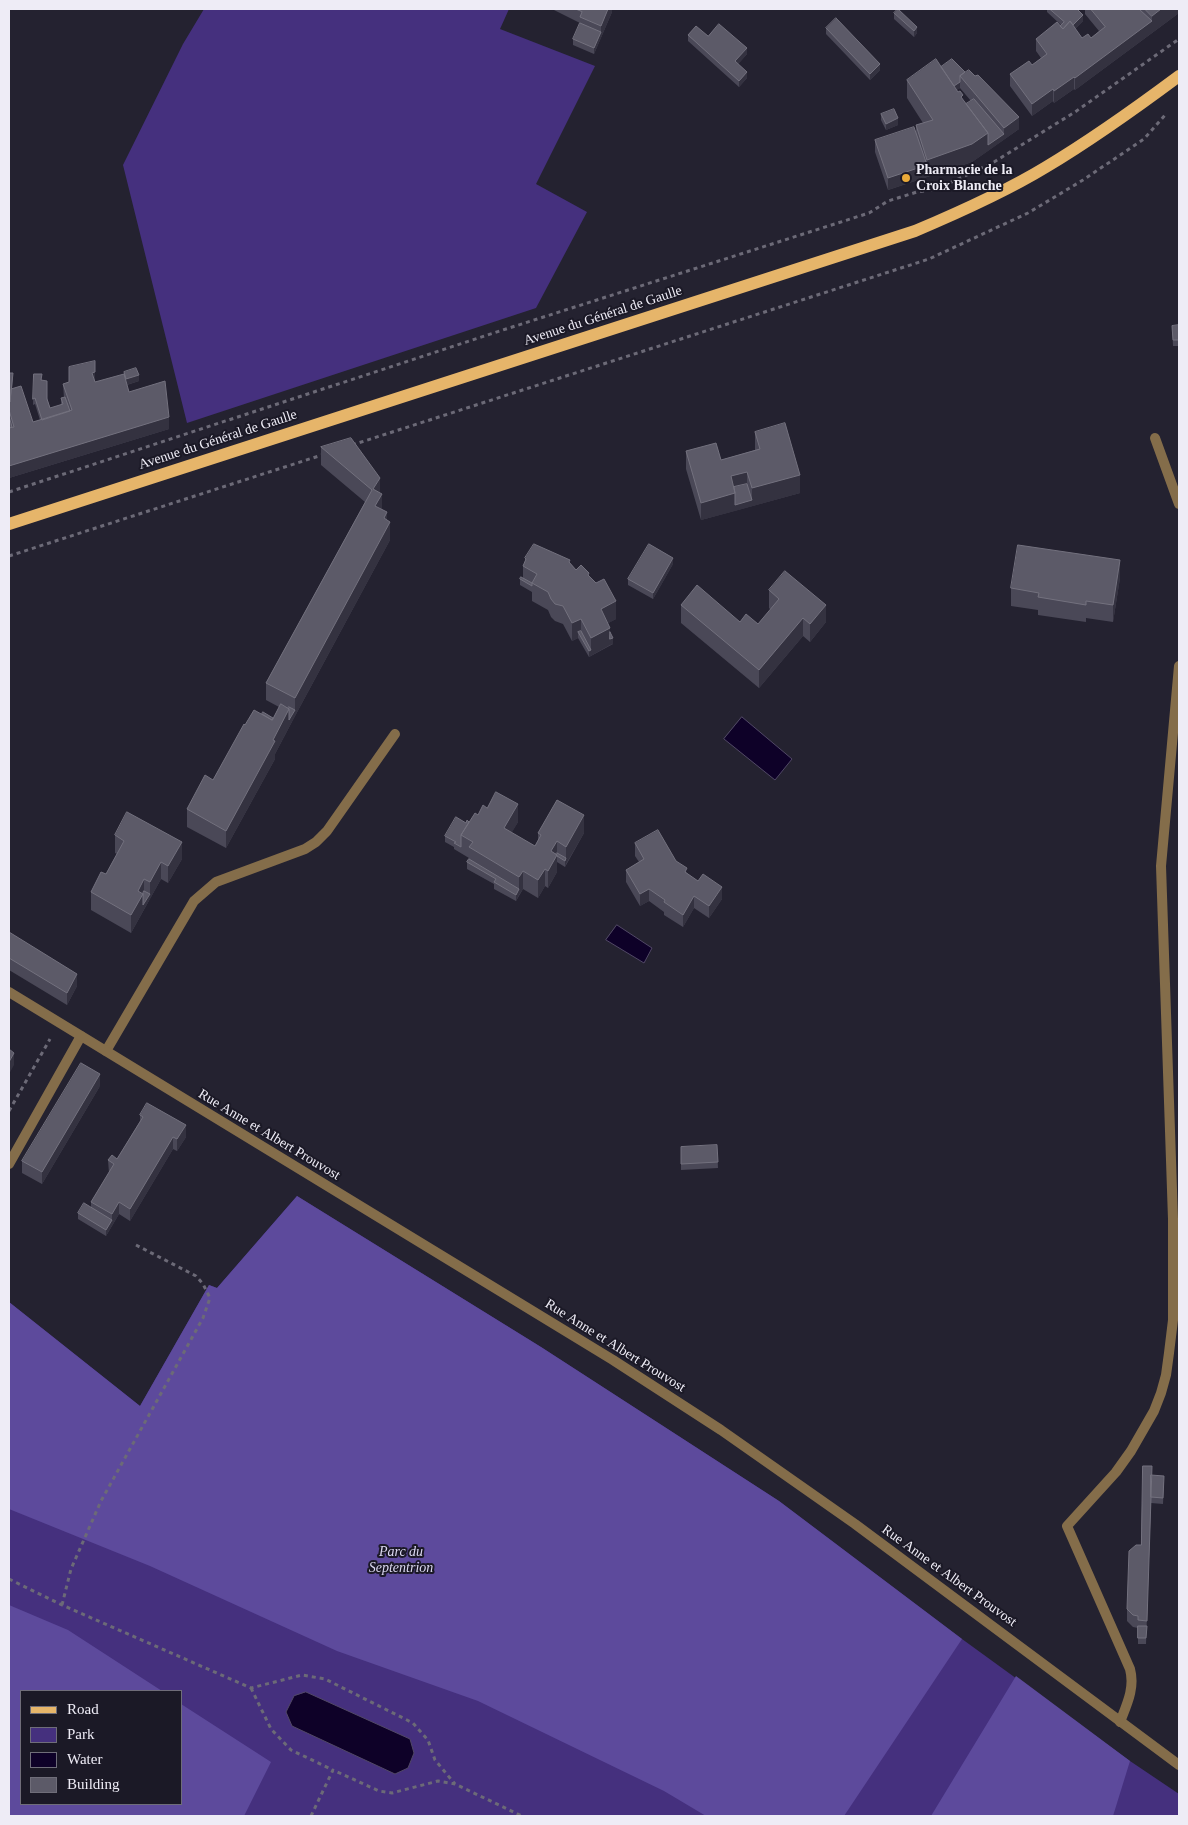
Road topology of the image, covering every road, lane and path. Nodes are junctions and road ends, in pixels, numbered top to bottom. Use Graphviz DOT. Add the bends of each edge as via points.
graph roads {
  1 [pos="1179,39"];
  2 [pos="1179,76"];
  3 [pos="1170,110"];
  4 [pos="1155,438"];
  5 [pos="345,447"];
  6 [pos="326,453"];
  7 [pos="9,492"];
  8 [pos="1179,504"];
  9 [pos="9,524"];
  10 [pos="9,556"];
  11 [pos="1179,666"];
  12 [pos="395,734"];
  13 [pos="9,992"];
  14 [pos="59,1023"];
  15 [pos="81,1036"];
  16 [pos="106,1051"];
  17 [pos="9,1111"];
  18 [pos="9,1164"];
  19 [pos="136,1245"];
  20 [pos="9,1579"];
  21 [pos="62,1605"];
  22 [pos="251,1688"];
  23 [pos="1120,1722"];
  24 [pos="1179,1765"];
  25 [pos="333,1770"];
  26 [pos="455,1784"];
  27 [pos="311,1816"];
  28 [pos="522,1816"];
  1 -- 7 [label="path" via="1049,129 994,162 937,189 888,201 869,213"];
  2 -- 9 [label="main road, Avenue du Général de Gaulle" via="1112,125 1046,167 916,231"];
  3 -- 5 [label="path" via="1144,140 1083,180 1028,213 929,259"];
  4 -- 8 [label="street"];
  6 -- 10 [label="path"];
  11 -- 23 [label="street" via="1161,866 1173,1219 1173,1320 1169,1353 1166,1375 1154,1411 1112,1478 1067,1526 1133,1680"];
  12 -- 16 [label="street" via="316,842 216,882 194,901"];
  13 -- 14 [label="street, Rue Anne et Albert Prouvost"];
  14 -- 15 [label="street, Rue Anne et Albert Prouvost"];
  14 -- 17 [label="path"];
  15 -- 16 [label="street, Rue Anne et Albert Prouvost"];
  15 -- 18 [label="street"];
  16 -- 23 [label="street, Rue Anne et Albert Prouvost" via="713,1424 871,1536"];
  19 -- 21 [label="path" via="196,1276 210,1298 101,1501 71,1569"];
  20 -- 21 [label="path"];
  21 -- 22 [label="path"];
  22 -- 25 [label="path" via="271,1729 291,1750"];
  22 -- 26 [label="path" via="302,1675 325,1679 413,1723 428,1740 435,1760"];
  23 -- 24 [label="street, Rue Anne et Albert Prouvost"];
  25 -- 26 [label="path" via="379,1791 392,1793 438,1781"];
  25 -- 27 [label="path"];
  26 -- 28 [label="path"];
}
